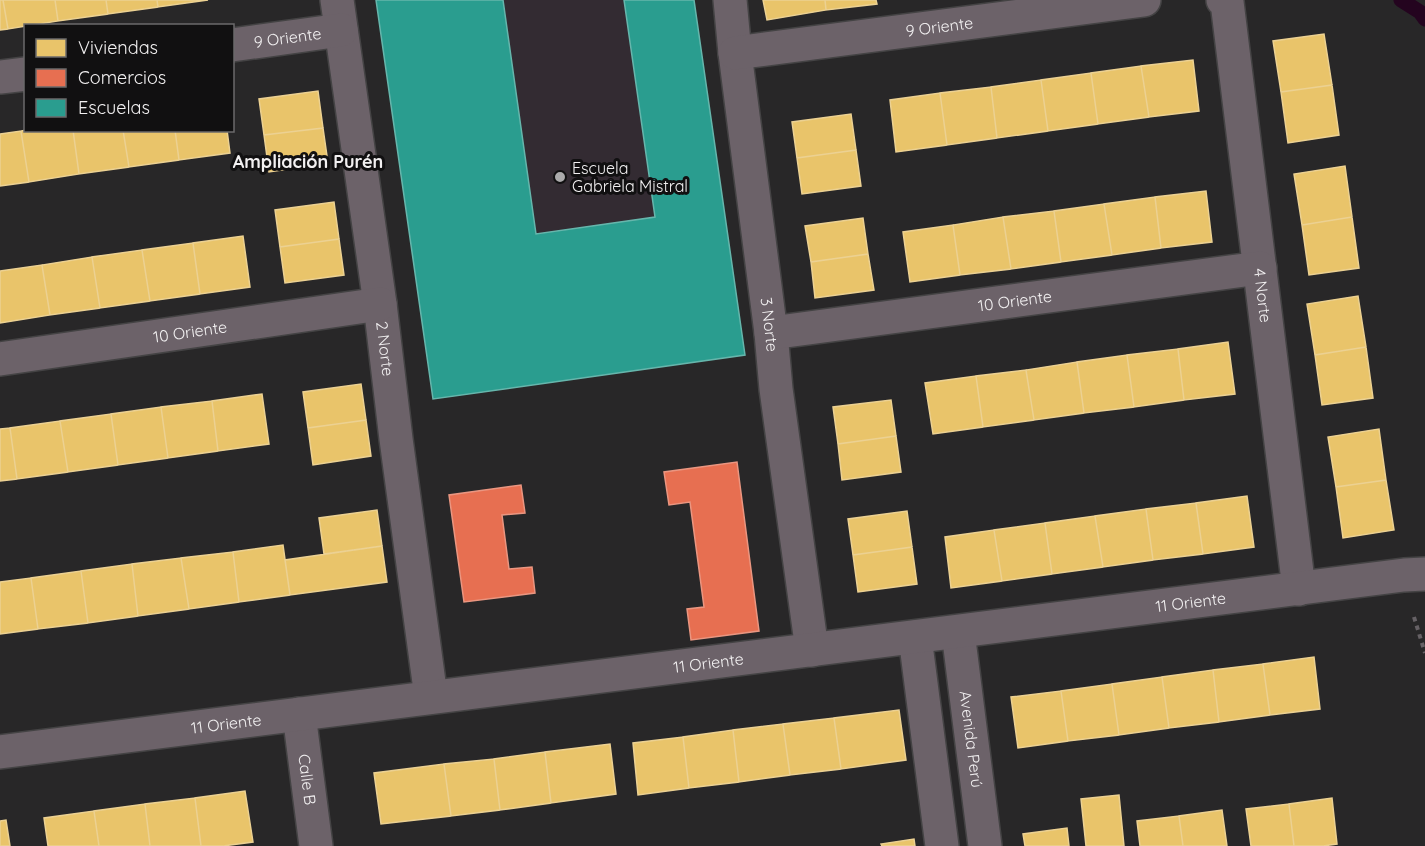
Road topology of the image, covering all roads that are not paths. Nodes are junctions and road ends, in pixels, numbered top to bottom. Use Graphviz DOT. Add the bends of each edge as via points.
graph roads {
  1 [pos="730,0"];
  2 [pos="1144,0"];
  3 [pos="1225,1"];
  4 [pos="339,15"];
  5 [pos="234,44"];
  6 [pos="735,53"];
  7 [pos="24,74"];
  8 [pos="0,77"];
  9 [pos="1260,268"];
  10 [pos="380,304"];
  11 [pos="771,333"];
  12 [pos="0,359"];
  13 [pos="1420,574"];
  14 [pos="1299,589"];
  15 [pos="958,632"];
  16 [pos="915,637"];
  17 [pos="812,650"];
  18 [pos="431,698"];
  19 [pos="299,714"];
  20 [pos="0,752"];
  21 [pos="316,846"];
  22 [pos="942,846"];
  23 [pos="985,846"];
  1 -- 6 [label="street, 3 Norte"];
  2 -- 6 [label="street, 9 Oriente"];
  3 -- 9 [label="street, 4 Norte"];
  4 -- 5 [label="street, 9 Oriente"];
  4 -- 10 [label="street, 2 Norte"];
  6 -- 11 [label="street, 3 Norte"];
  7 -- 8 [label="street"];
  9 -- 11 [label="street, 10 Oriente"];
  9 -- 14 [label="street, 4 Norte"];
  10 -- 12 [label="street, 10 Oriente"];
  10 -- 18 [label="street, 2 Norte"];
  11 -- 17 [label="street, 3 Norte"];
  13 -- 14 [label="street, 11 Oriente"];
  14 -- 15 [label="street, 11 Oriente"];
  15 -- 16 [label="street, 11 Oriente"];
  15 -- 23 [label="street, Avenida Perú"];
  16 -- 17 [label="street, 11 Oriente"];
  16 -- 22 [label="street"];
  17 -- 18 [label="street, 11 Oriente"];
  18 -- 19 [label="street, 11 Oriente"];
  19 -- 20 [label="street, 11 Oriente"];
  19 -- 21 [label="street, Calle B"];
}
